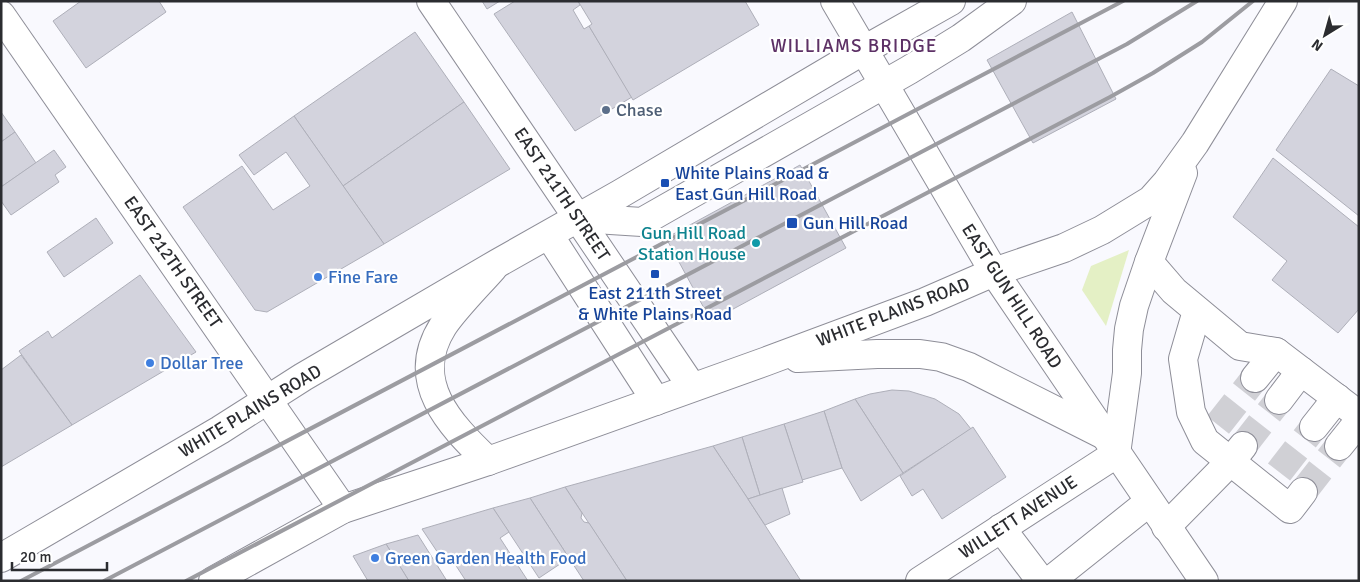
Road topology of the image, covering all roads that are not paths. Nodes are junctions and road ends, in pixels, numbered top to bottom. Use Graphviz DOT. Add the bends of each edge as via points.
graph roads {
  1 [pos="430,1"];
  2 [pos="835,1"];
  3 [pos="951,1"];
  4 [pos="1012,1"];
  5 [pos="1283,1"];
  6 [pos="1,15"];
  7 [pos="864,50"];
  8 [pos="883,84"];
  9 [pos="1195,143"];
  10 [pos="579,218"];
  11 [pos="549,234"];
  12 [pos="1148,262"];
  13 [pos="498,263"];
  14 [pos="994,272"];
  15 [pos="1197,311"];
  16 [pos="1276,352"];
  17 [pos="766,361"];
  18 [pos="1301,371"];
  19 [pos="1255,378"];
  20 [pos="692,387"];
  21 [pos="1337,398"];
  22 [pos="269,400"];
  23 [pos="1279,400"];
  24 [pos="656,401"];
  25 [pos="1359,415"];
  26 [pos="1359,421"];
  27 [pos="1314,427"];
  28 [pos="1110,444"];
  29 [pos="1339,446"];
  30 [pos="1236,454"];
  31 [pos="488,460"];
  32 [pos="1303,492"];
  33 [pos="1149,502"];
  34 [pos="343,509"];
  35 [pos="1166,527"];
  36 [pos="1001,528"];
  37 [pos="1,558"];
  38 [pos="213,581"];
  39 [pos="920,581"];
  40 [pos="1040,581"];
  41 [pos="1050,581"];
  42 [pos="1204,581"];
  1 -- 10 [label="main road, EAST 211TH STREET"];
  2 -- 7 [label="main road, EAST GUN HILL ROAD"];
  3 -- 7 [label="main road, WHITE PLAINS ROAD"];
  4 -- 8 [label="main road" via="961,38"];
  5 -- 9 [label="main road, WHITE PLAINS ROAD"];
  6 -- 22 [label="main road, EAST 212TH STREET"];
  7 -- 8 [label="main road, EAST GUN HILL ROAD"];
  7 -- 10 [label="main road, WHITE PLAINS ROAD"];
  8 -- 10 [label="main road" via="642,222"];
  8 -- 14 [label="main road, EAST GUN HILL ROAD"];
  9 -- 12 [label="main road"];
  9 -- 14 [label="main road, WHITE PLAINS ROAD" via="1152,200 1064,248"];
  10 -- 11 [label="main road, WHITE PLAINS ROAD"];
  10 -- 20 [label="main road, EAST 211TH STREET"];
  11 -- 13 [label="main road, WHITE PLAINS ROAD"];
  11 -- 24 [label="main road, EAST 211TH STREET"];
  12 -- 15 [label="main road"];
  12 -- 28 [label="main road" via="1129,329 1127,373"];
  13 -- 22 [label="main road, WHITE PLAINS ROAD"];
  13 -- 31 [label="main road, WHITE PLAINS ROAD" via="444,324 430,361 432,385 443,410 457,430"];
  14 -- 17 [label="main road, WHITE PLAINS ROAD" via="925,302"];
  14 -- 28 [label="main road, EAST GUN HILL ROAD"];
  15 -- 16 [label="main road" via="1240,346"];
  15 -- 30 [label="main road" via="1183,359 1190,412"];
  16 -- 18 [label="main road"];
  16 -- 19 [label="main road"];
  17 -- 20 [label="main road, WHITE PLAINS ROAD"];
  17 -- 28 [label="main road" via="877,354 920,354 941,358 969,367"];
  18 -- 21 [label="main road"];
  18 -- 23 [label="main road"];
  20 -- 24 [label="main road, WHITE PLAINS ROAD"];
  21 -- 25 [label="main road"];
  21 -- 27 [label="main road"];
  22 -- 34 [label="main road, EAST 212TH STREET"];
  22 -- 37 [label="main road, WHITE PLAINS ROAD"];
  24 -- 31 [label="main road, WHITE PLAINS ROAD"];
  26 -- 29 [label="main road"];
  28 -- 33 [label="main road, EAST GUN HILL ROAD"];
  28 -- 36 [label="main road, WILLETT AVENUE"];
  30 -- 32 [label="main road" via="1272,481 1290,509"];
  30 -- 35 [label="main road"];
  31 -- 34 [label="main road, WHITE PLAINS ROAD"];
  33 -- 35 [label="main road, EAST GUN HILL ROAD"];
  33 -- 41 [label="main road"];
  34 -- 38 [label="main road, WHITE PLAINS ROAD"];
  35 -- 42 [label="main road, EAST GUN HILL ROAD"];
  36 -- 39 [label="main road, WILLETT AVENUE"];
  36 -- 40 [label="main road"];
}
